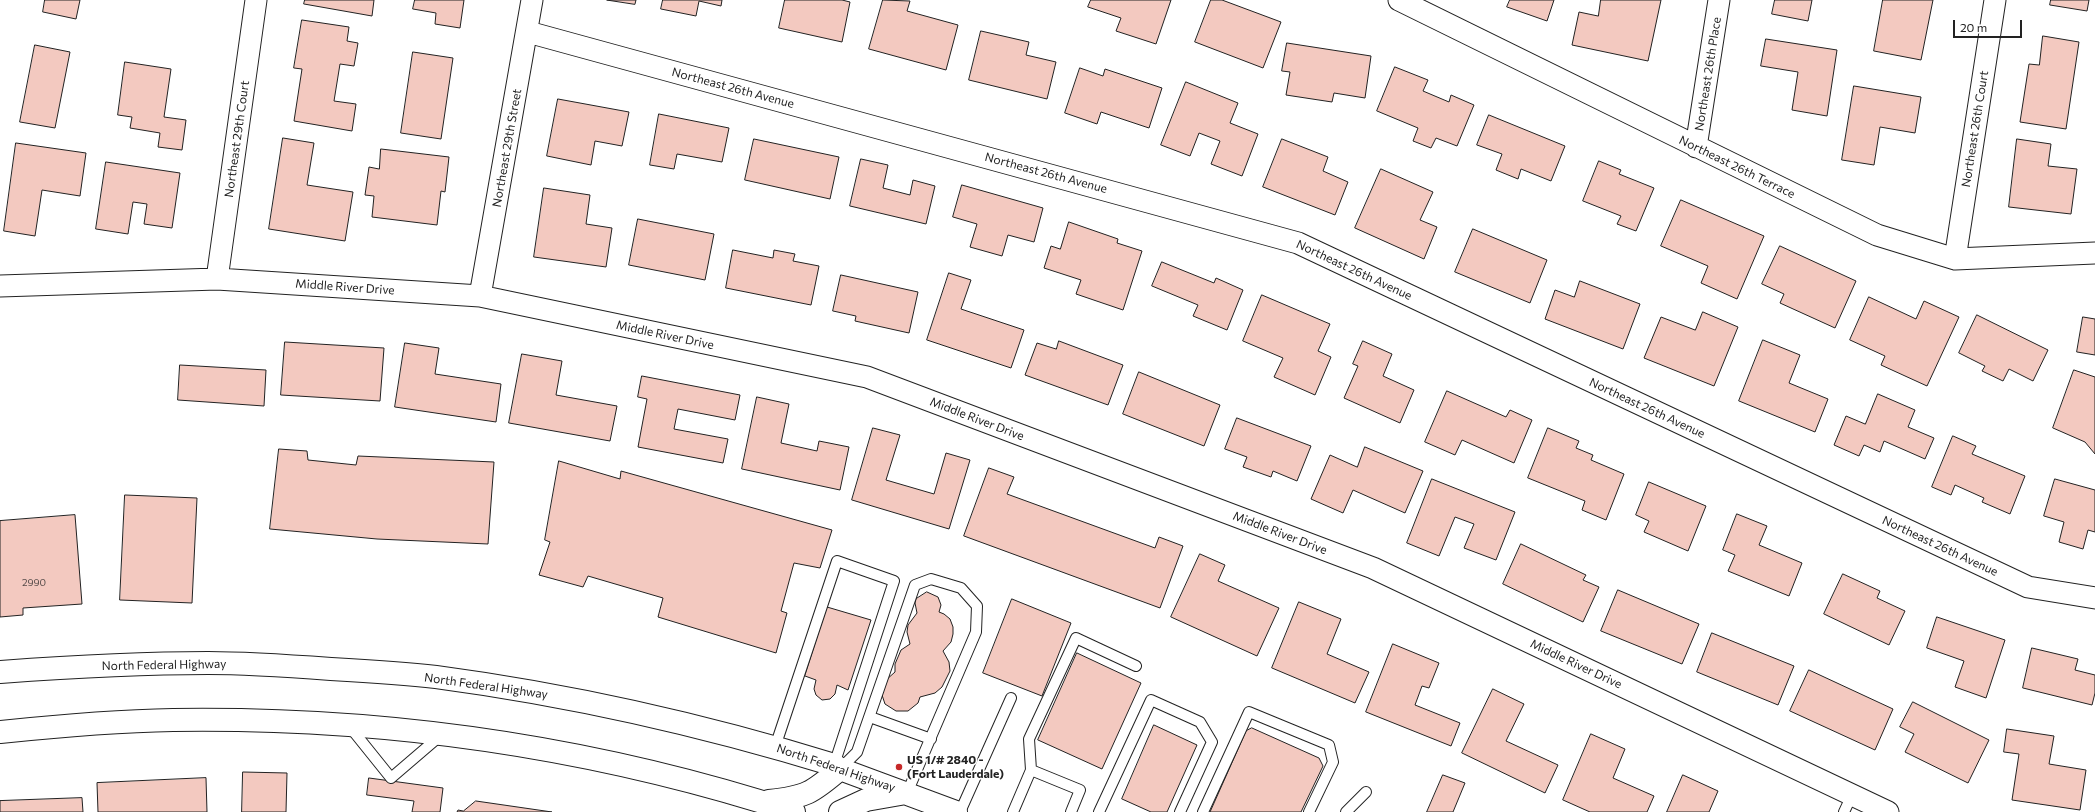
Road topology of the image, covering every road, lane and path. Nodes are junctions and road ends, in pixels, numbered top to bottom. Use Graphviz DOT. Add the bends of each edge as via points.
graph roads {
  1 [pos="256,0"];
  2 [pos="532,0"];
  3 [pos="1399,0"];
  4 [pos="1719,0"];
  5 [pos="1995,0"];
  6 [pos="528,32"];
  7 [pos="1696,147"];
  8 [pos="2095,253"];
  9 [pos="1955,259"];
  10 [pos="217,279"];
  11 [pos="0,286"];
  12 [pos="480,296"];
  13 [pos="2095,598"];
  14 [pos="1136,666"];
  15 [pos="0,672"];
  16 [pos="1011,698"];
  17 [pos="870,718"];
  18 [pos="348,724"];
  19 [pos="0,732"];
  20 [pos="441,735"];
  21 [pos="930,739"];
  22 [pos="775,747"];
  23 [pos="837,767"];
  24 [pos="1031,770"];
  25 [pos="1366,792"];
  26 [pos="907,793"];
  27 [pos="762,802"];
  28 [pos="1848,803"];
  29 [pos="794,812"];
  30 [pos="840,812"];
  31 [pos="956,812"];
  32 [pos="960,812"];
  33 [pos="1013,812"];
  34 [pos="1071,812"];
  35 [pos="1099,812"];
  36 [pos="1180,812"];
  37 [pos="1203,812"];
  38 [pos="1309,812"];
  39 [pos="1346,812"];
  40 [pos="1888,812"];
  1 -- 10 [label="street, Northeast 29th Court"];
  2 -- 6 [label="street, Northeast 29th Street"];
  3 -- 7 [label="street, Northeast 26th Terrace"];
  4 -- 7 [label="street, Northeast 26th Place"];
  5 -- 9 [label="street, Northeast 26th Court"];
  6 -- 12 [label="street, Northeast 29th Street"];
  6 -- 13 [label="street, Northeast 26th Avenue" via="1298,242 2028,587"];
  7 -- 9 [label="street, Northeast 26th Terrace" via="1877,235"];
  8 -- 9 [label="street, Northeast 26th Terrace"];
  10 -- 11 [label="street, Middle River Drive"];
  10 -- 12 [label="street, Middle River Drive"];
  12 -- 28 [label="street, Middle River Drive" via="866,377 1373,568"];
  14 -- 24 [label="lane" via="1076,638 1029,739"];
  15 -- 22 [label="main road, North Federal Highway" via="61,667 209,663 435,677 545,694 639,713"];
  16 -- 32 [label="lane"];
  17 -- 21 [label="lane"];
  17 -- 21 [label="lane" via="914,585 931,579 961,588 977,606 976,632"];
  17 -- 23 [label="lane" via="857,752"];
  18 -- 19 [label="main road" via="172,720"];
  18 -- 20 [label="main road"];
  18 -- 20 [label="lane" via="391,778"];
  20 -- 27 [label="main road" via="519,745 601,761"];
  21 -- 26 [label="lane"];
  22 -- 23 [label="main road, North Federal Highway"];
  22 -- 23 [label="lane" via="837,561 894,581"];
  23 -- 26 [label="main road, North Federal Highway"];
  23 -- 27 [label="main road" via="817,789 796,798"];
  24 -- 33 [label="lane"];
  24 -- 34 [label="lane" via="1080,790"];
  25 -- 39 [label="lane"];
  26 -- 30 [label="main road" via="866,800"];
  26 -- 31 [label="main road, North Federal Highway"];
  27 -- 29 [label="main road"];
  28 -- 40 [label="street, Middle River Drive"];
  35 -- 36 [label="lane" via="1150,700 1200,722 1212,742"];
  37 -- 38 [label="lane" via="1249,712 1329,745 1333,762"];
}
